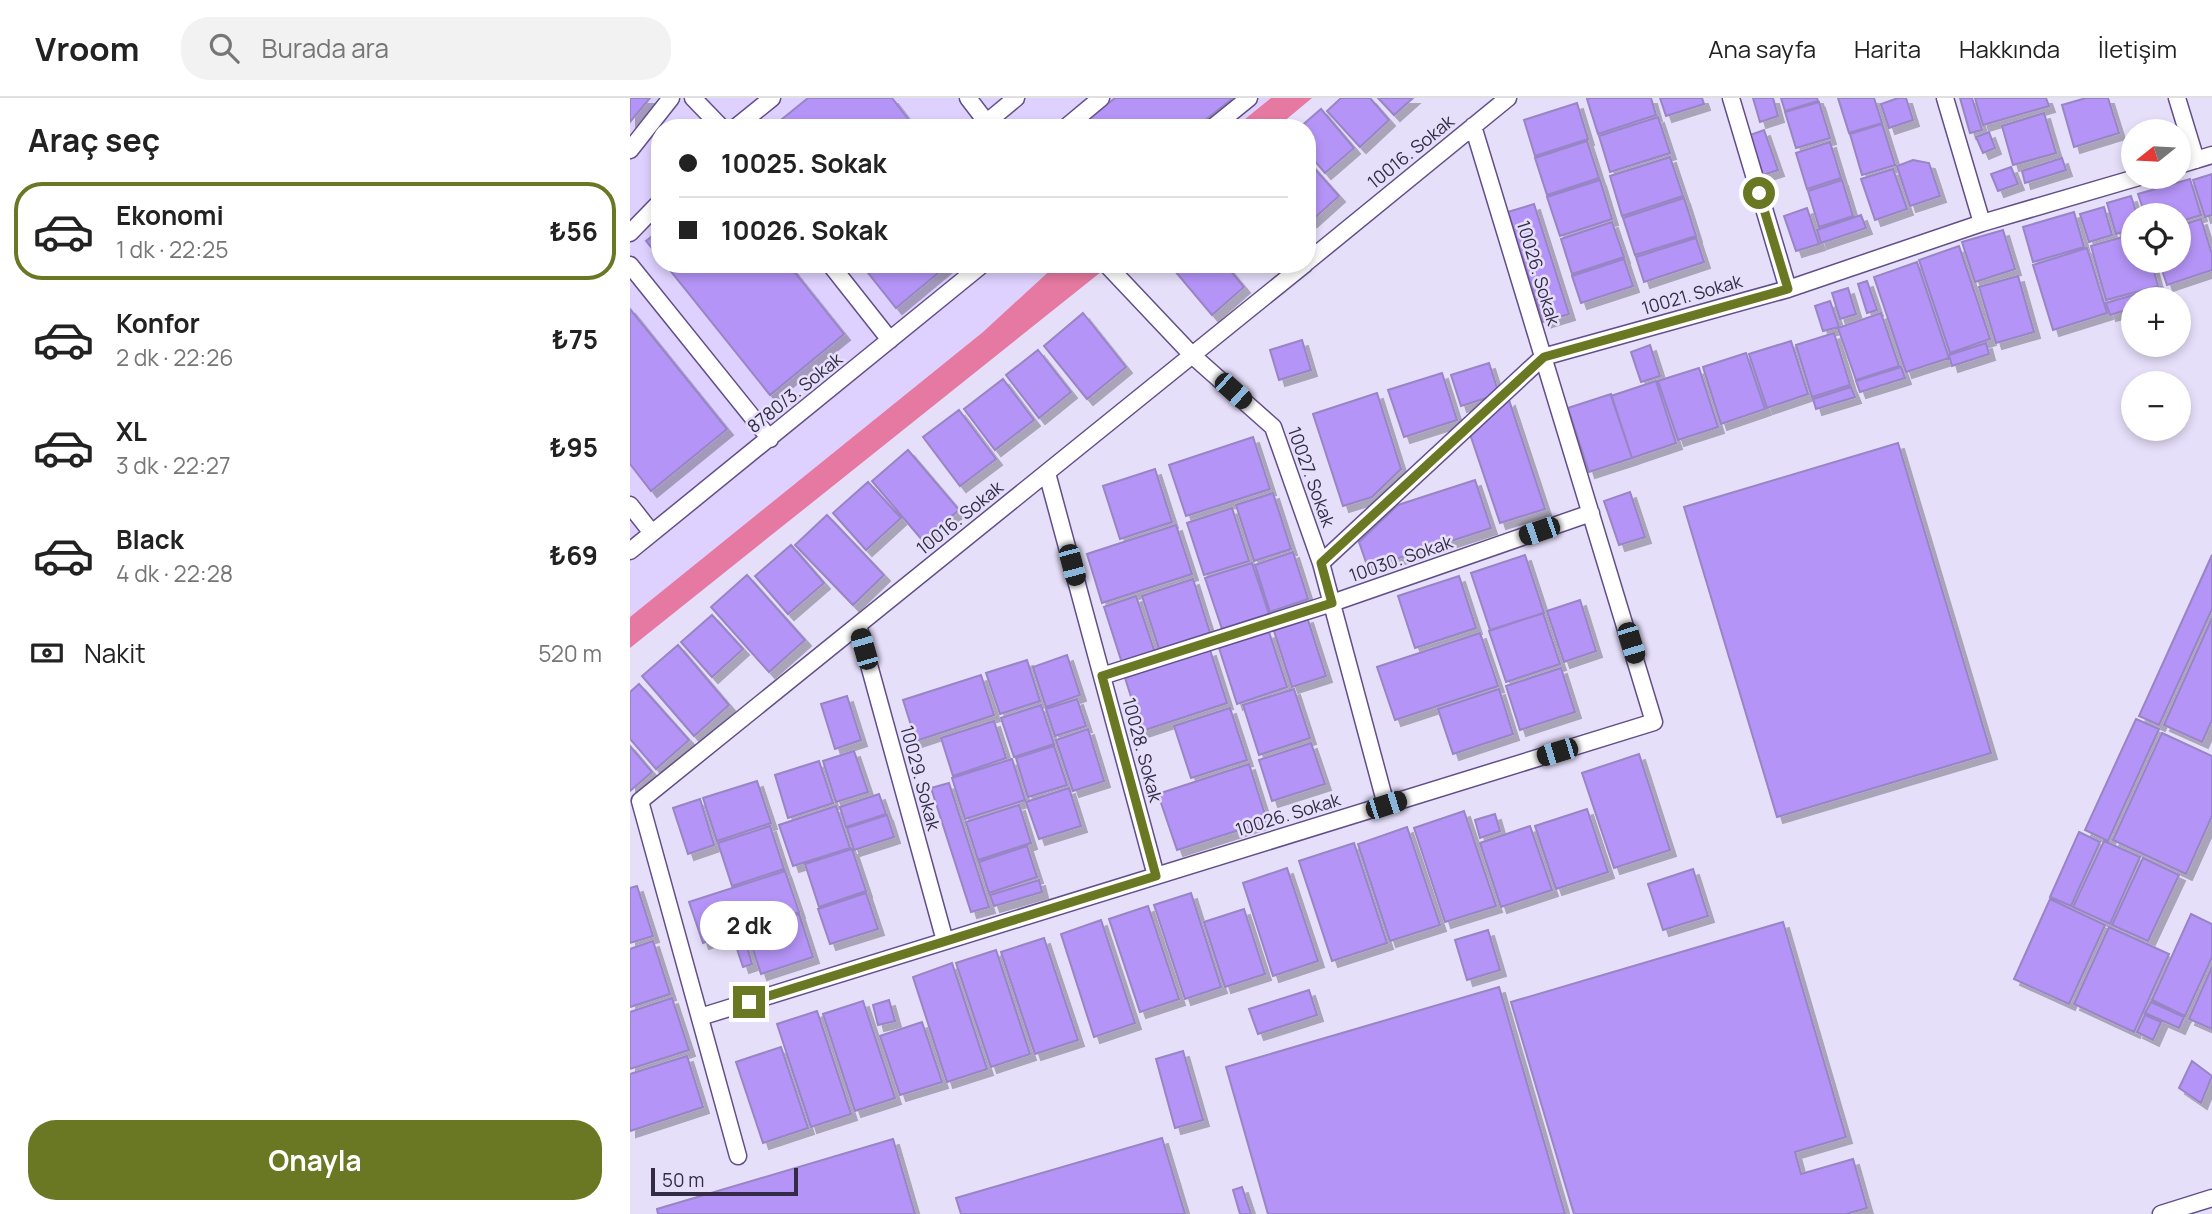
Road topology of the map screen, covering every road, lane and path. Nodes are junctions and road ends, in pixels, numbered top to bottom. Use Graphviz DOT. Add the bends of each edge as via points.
graph roads {
  1 [pos="671,98"];
  2 [pos="693,98"];
  3 [pos="772,98"];
  4 [pos="968,98"];
  5 [pos="1016,98"];
  6 [pos="1101,98"];
  7 [pos="1249,98"];
  8 [pos="1508,98"];
  9 [pos="1731,98"];
  10 [pos="1945,98"];
  11 [pos="2177,98"];
  12 [pos="654,119"];
  13 [pos="713,119"];
  14 [pos="746,119"];
  15 [pos="984,119"];
  16 [pos="995,119"];
  17 [pos="1076,119"];
  18 [pos="1223,119"];
  19 [pos="651,123"];
  20 [pos="1473,126"];
  21 [pos="630,150"];
  22 [pos="2212,155"];
  23 [pos="2196,160"];
  24 [pos="2191,161"];
  25 [pos="2121,182"];
  26 [pos="651,211"];
  27 [pos="1982,223"];
  28 [pos="630,233"];
  29 [pos="1316,255"];
  30 [pos="630,265"];
  31 [pos="837,273"];
  32 [pos="972,273"];
  33 [pos="1114,273"];
  34 [pos="1294,273"];
  35 [pos="1788,289"];
  36 [pos="890,340"];
  37 [pos="1193,356"];
  38 [pos="1544,357"];
  39 [pos="770,439"];
  40 [pos="1046,472"];
  41 [pos="630,505"];
  42 [pos="1591,513"];
  43 [pos="652,533"];
  44 [pos="630,551"];
  45 [pos="1321,563"];
  46 [pos="1332,603"];
  47 [pos="858,625"];
  48 [pos="1102,676"];
  49 [pos="635,803"];
  50 [pos="1386,805"];
  51 [pos="1156,876"];
  52 [pos="945,942"];
  53 [pos="700,1017"];
  54 [pos="738,1156"];
  55 [pos="2212,1198"];
  56 [pos="2161,1214"];
  1 -- 12 [label="street"];
  2 -- 13 [label="street"];
  3 -- 14 [label="street"];
  4 -- 15 [label="street"];
  5 -- 16 [label="street"];
  6 -- 17 [label="street"];
  7 -- 18 [label="street"];
  8 -- 20 [label="street, 10016. Sokak"];
  9 -- 35 [label="street"];
  10 -- 27 [label="street"];
  11 -- 23 [label="street"];
  19 -- 21 [label="street"];
  20 -- 29 [label="street, 10016. Sokak"];
  20 -- 38 [label="street, 10026. Sokak"];
  22 -- 23 [label="street"];
  23 -- 24 [label="street"];
  25 -- 27 [label="street, 10021. Sokak"];
  26 -- 28 [label="street"];
  27 -- 35 [label="street, 10021. Sokak"];
  30 -- 39 [label="street"];
  31 -- 36 [label="street"];
  32 -- 36 [label="street, 8780/3. Sokak"];
  33 -- 37 [label="street, 10027. Sokak"];
  34 -- 37 [label="street, 10016. Sokak"];
  35 -- 38 [label="street, 10021. Sokak"];
  36 -- 39 [label="street, 8780/3. Sokak"];
  37 -- 40 [label="street, 10016. Sokak"];
  37 -- 45 [label="street, 10027. Sokak" via="1273,426"];
  38 -- 42 [label="street, 10026. Sokak"];
  38 -- 45 [label="street, 10021. Sokak"];
  39 -- 43 [label="street, 8780/3. Sokak"];
  40 -- 47 [label="street, 10016. Sokak"];
  40 -- 48 [label="street, 10028. Sokak"];
  41 -- 43 [label="street"];
  42 -- 46 [label="street, 10030. Sokak"];
  42 -- 50 [label="street, 10026. Sokak" via="1654,722"];
  43 -- 44 [label="street, 8780/3. Sokak"];
  45 -- 46 [label="street, 10027. Sokak"];
  46 -- 48 [label="street, 10030. Sokak"];
  46 -- 50 [label="street, 10027. Sokak"];
  47 -- 49 [label="street, 10016. Sokak"];
  47 -- 52 [label="street, 10029. Sokak"];
  48 -- 51 [label="street, 10028. Sokak"];
  49 -- 53 [label="street, 10016. Sokak"];
  50 -- 51 [label="street, 10026. Sokak"];
  51 -- 52 [label="street, 10026. Sokak"];
  52 -- 53 [label="street, 10026. Sokak"];
  53 -- 54 [label="street, 10016. Sokak"];
  55 -- 56 [label="street"];
}
